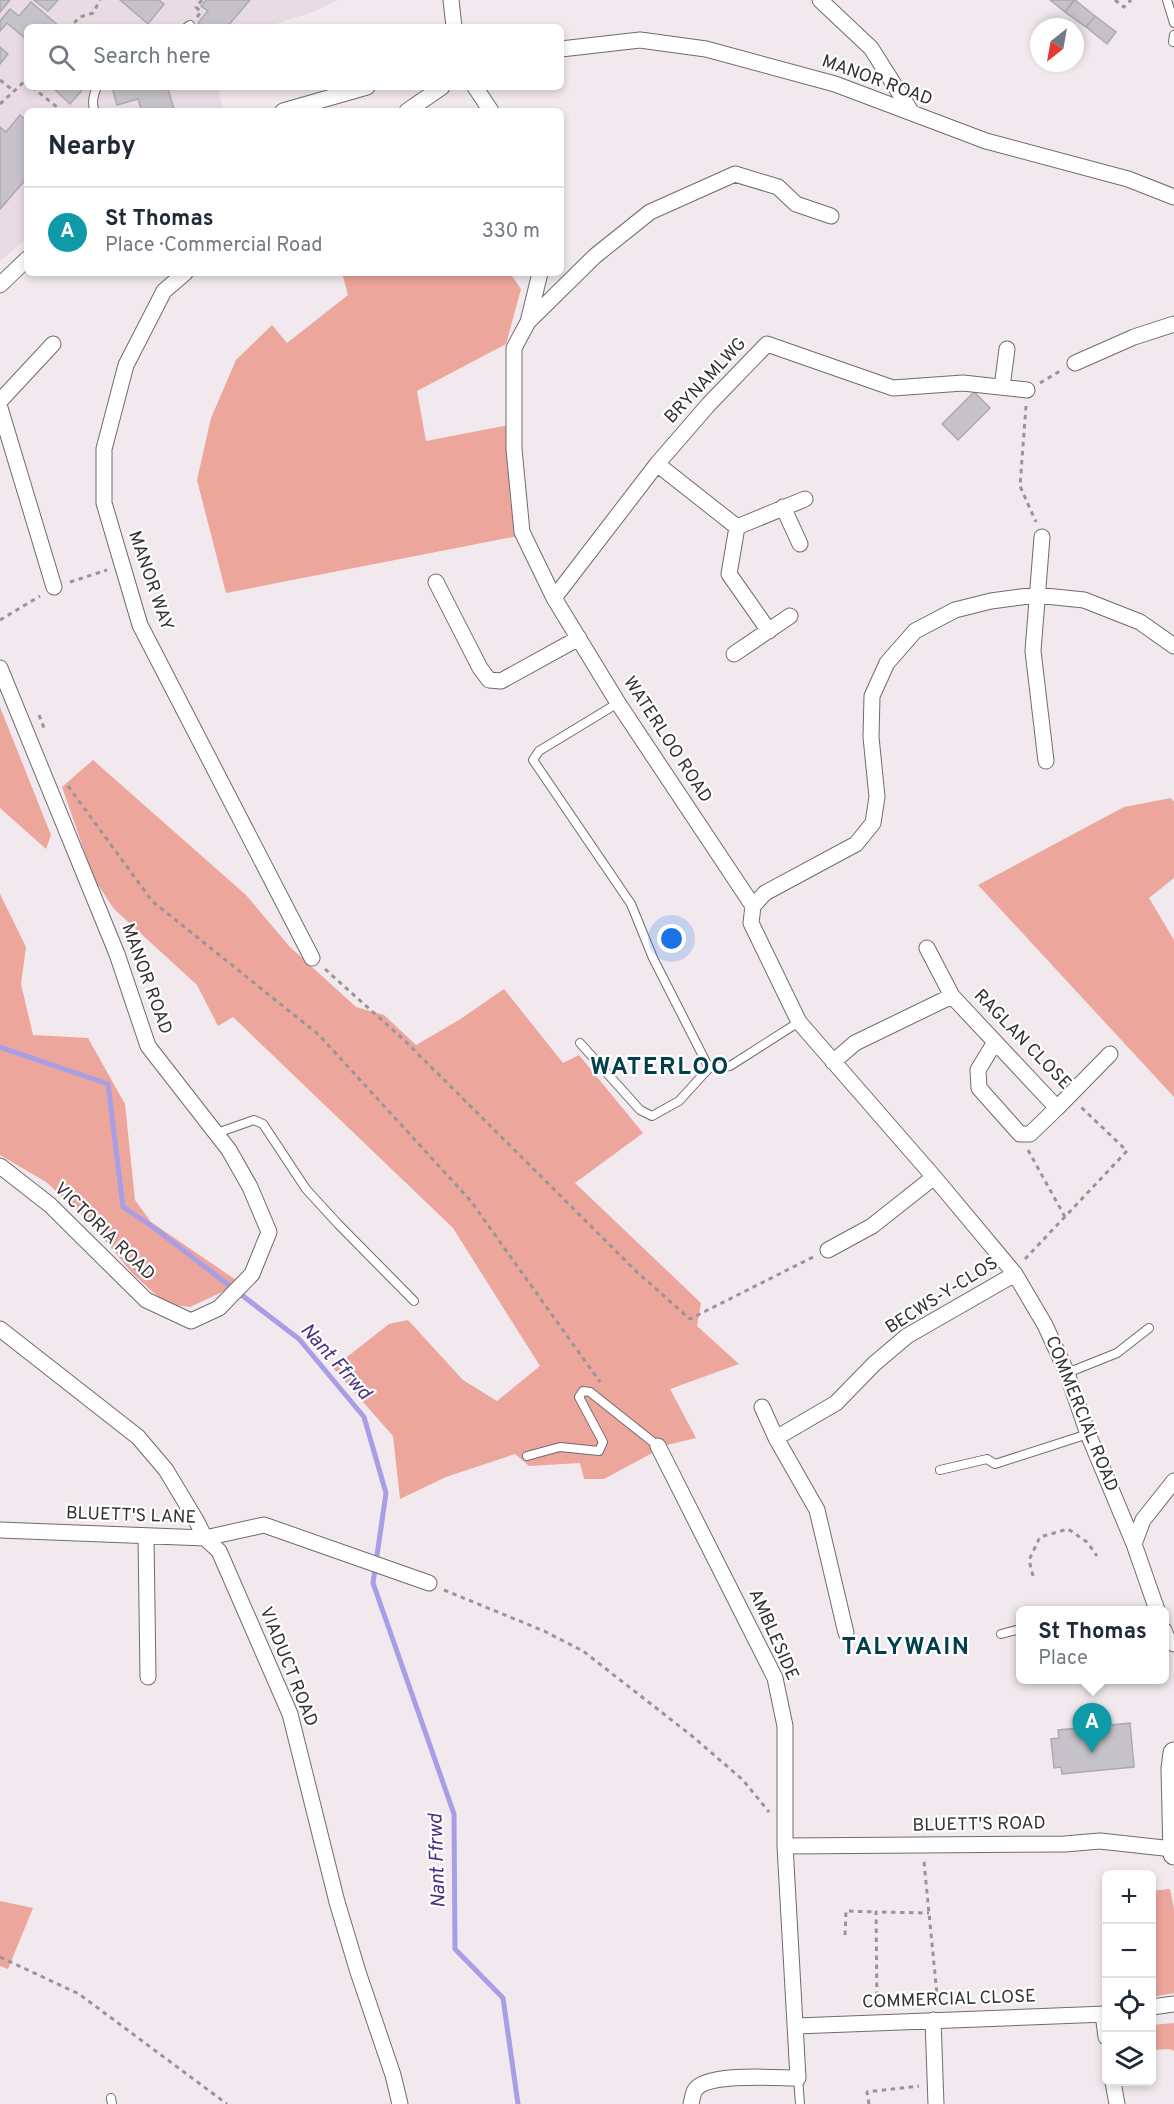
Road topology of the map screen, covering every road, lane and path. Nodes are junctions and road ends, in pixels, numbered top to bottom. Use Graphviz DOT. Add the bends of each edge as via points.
graph roads {
  1 [pos="100,0"];
  2 [pos="451,0"];
  3 [pos="820,0"];
  4 [pos="1115,0"];
  5 [pos="1131,0"];
  6 [pos="1167,0"];
  7 [pos="1174,23"];
  8 [pos="79,24"];
  9 [pos="454,24"];
  10 [pos="564,49"];
  11 [pos="0,80"];
  12 [pos="24,82"];
  13 [pos="36,90"];
  14 [pos="96,90"];
  15 [pos="356,90"];
  16 [pos="438,90"];
  17 [pos="477,90"];
  18 [pos="14,91"];
  19 [pos="0,104"];
  20 [pos="58,108"];
  21 [pos="93,108"];
  22 [pos="294,108"];
  23 [pos="411,108"];
  24 [pos="489,108"];
  25 [pos="912,113"];
  26 [pos="1174,197"];
  27 [pos="831,216"];
  28 [pos="24,262"];
  29 [pos="182,276"];
  30 [pos="539,276"];
  31 [pos="0,285"];
  32 [pos="528,322"];
  33 [pos="1174,324"];
  34 [pos="53,344"];
  35 [pos="1007,349"];
  36 [pos="1075,363"];
  37 [pos="1002,387"];
  38 [pos="1027,390"];
  39 [pos="0,401"];
  40 [pos="0,408"];
  41 [pos="657,464"];
  42 [pos="805,499"];
  43 [pos="783,507"];
  44 [pos="737,527"];
  45 [pos="1042,537"];
  46 [pos="800,544"];
  47 [pos="436,582"];
  48 [pos="54,587"];
  49 [pos="1036,595"];
  50 [pos="554,598"];
  51 [pos="790,616"];
  52 [pos="769,631"];
  53 [pos="579,638"];
  54 [pos="1174,646"];
  55 [pos="734,654"];
  56 [pos="0,668"];
  57 [pos="618,703"];
  58 [pos="36,711"];
  59 [pos="45,731"];
  60 [pos="1046,762"];
  61 [pos="63,779"];
  62 [pos="753,906"];
  63 [pos="927,948"];
  64 [pos="312,958"];
  65 [pos="952,996"];
  66 [pos="799,1022"];
  67 [pos="995,1042"];
  68 [pos="580,1043"];
  69 [pos="1110,1054"];
  70 [pos="833,1062"];
  71 [pos="709,1068"];
  72 [pos="1069,1096"];
  73 [pos="1057,1108"];
  74 [pos="218,1133"];
  75 [pos="1020,1134"];
  76 [pos="0,1166"];
  77 [pos="934,1177"];
  78 [pos="1065,1217"];
  79 [pos="828,1250"];
  80 [pos="1015,1274"];
  81 [pos="244,1282"];
  82 [pos="414,1301"];
  83 [pos="1149,1328"];
  84 [pos="0,1329"];
  85 [pos="1067,1373"];
  86 [pos="606,1391"];
  87 [pos="762,1407"];
  88 [pos="1088,1434"];
  89 [pos="776,1438"];
  90 [pos="658,1446"];
  91 [pos="527,1456"];
  92 [pos="939,1470"];
  93 [pos="1174,1481"];
  94 [pos="0,1530"];
  95 [pos="146,1536"];
  96 [pos="205,1538"];
  97 [pos="1134,1544"];
  98 [pos="1097,1556"];
  99 [pos="1033,1576"];
  100 [pos="429,1583"];
  101 [pos="1155,1606"];
  102 [pos="1016,1630"];
  103 [pos="846,1633"];
  104 [pos="1001,1634"];
  105 [pos="148,1677"];
  106 [pos="1174,1753"];
  107 [pos="773,1817"];
  108 [pos="922,1845"];
  109 [pos="785,1846"];
  110 [pos="1173,1851"];
  111 [pos="876,1912"];
  112 [pos="929,1913"];
  113 [pos="845,1935"];
  114 [pos="0,1957"];
  115 [pos="1174,2004"];
  116 [pos="1156,2006"];
  117 [pos="1102,2014"];
  118 [pos="933,2020"];
  119 [pos="877,2022"];
  120 [pos="796,2026"];
  121 [pos="798,2078"];
  122 [pos="935,2084"];
  123 [pos="1114,2086"];
  124 [pos="227,2104"];
  125 [pos="400,2104"];
  126 [pos="691,2104"];
  127 [pos="800,2104"];
  128 [pos="869,2104"];
  129 [pos="936,2104"];
  130 [pos="1117,2104"];
  1 -- 8 [label="path" via="93,13 75,22"];
  2 -- 9 [label="street"];
  3 -- 25 [label="street" via="871,48"];
  4 -- 5 [label="path" via="1124,7"];
  6 -- 7 [label="lane"];
  10 -- 25 [label="street, MANOR ROAD" via="640,39 706,49 835,84"];
  11 -- 18 [label="path"];
  12 -- 18 [label="path"];
  13 -- 20 [label="path"];
  14 -- 21 [label="lane"];
  15 -- 22 [label="street"];
  16 -- 23 [label="street"];
  17 -- 24 [label="street"];
  18 -- 19 [label="path"];
  25 -- 26 [label="street, MANOR ROAD" via="986,141 1128,179"];
  27 -- 32 [label="street" via="796,204 778,188 735,174 650,212 595,256"];
  28 -- 31 [label="street"];
  29 -- 64 [label="street, MANOR WAY" via="164,291 126,364 104,449 104,503 141,625"];
  30 -- 32 [label="street, WATERLOO ROAD"];
  32 -- 50 [label="street, WATERLOO ROAD" via="514,348 514,449 522,532"];
  33 -- 36 [label="street"];
  34 -- 39 [label="street"];
  35 -- 37 [label="street"];
  36 -- 38 [label="path"];
  37 -- 38 [label="street, BRYNAMLWG"];
  37 -- 41 [label="street, BRYNAMLWG" via="963,383 893,388 767,344"];
  38 -- 45 [label="path" via="1020,486"];
  40 -- 48 [label="street"];
  41 -- 44 [label="street"];
  41 -- 50 [label="street, BRYNAMLWG"];
  42 -- 43 [label="street"];
  43 -- 44 [label="street"];
  43 -- 46 [label="street"];
  44 -- 52 [label="street" via="729,574"];
  45 -- 49 [label="street"];
  47 -- 53 [label="street" via="489,680 501,681"];
  49 -- 54 [label="street" via="1084,600 1140,622"];
  49 -- 60 [label="street" via="1033,651"];
  49 -- 62 [label="street" via="954,610 915,631 887,663 872,696 871,737 877,797 873,823 856,844 765,893"];
  50 -- 53 [label="street, WATERLOO ROAD"];
  51 -- 52 [label="street"];
  52 -- 55 [label="street"];
  53 -- 57 [label="street, WATERLOO ROAD"];
  56 -- 74 [label="street, MANOR ROAD" via="117,954 148,1046"];
  57 -- 62 [label="street, WATERLOO ROAD"];
  57 -- 71 [label="lane" via="539,751 533,760 631,904 653,958"];
  58 -- 59 [label="path"];
  61 -- 86 [label="path" via="152,901 319,1035 470,1200"];
  62 -- 66 [label="street, WATERLOO ROAD" via="751,923"];
  63 -- 65 [label="street"];
  64 -- 79 [label="path" via="403,1039 638,1273 690,1319"];
  65 -- 67 [label="street, RAGLAN CLOSE"];
  65 -- 70 [label="street, RAGLAN CLOSE" via="855,1043"];
  66 -- 70 [label="street, WATERLOO ROAD"];
  66 -- 71 [label="lane" via="730,1065"];
  67 -- 73 [label="street, RAGLAN CLOSE"];
  67 -- 75 [label="street" via="978,1070 979,1088"];
  68 -- 71 [label="lane" via="640,1110 652,1116 679,1101"];
  69 -- 72 [label="street, RAGLAN CLOSE"];
  70 -- 77 [label="street, WATERLOO ROAD"];
  72 -- 73 [label="street, RAGLAN CLOSE"];
  72 -- 78 [label="path" via="1127,1151"];
  73 -- 75 [label="street" via="1030,1134"];
  74 -- 81 [label="street, MANOR ROAD" via="250,1187 270,1232 252,1274"];
  74 -- 82 [label="lane" via="254,1120 263,1124 306,1189"];
  75 -- 78 [label="path"];
  76 -- 81 [label="street, VICTORIA ROAD" via="50,1204 146,1300 191,1321 219,1308"];
  77 -- 79 [label="street" via="872,1227"];
  77 -- 80 [label="street, COMMERCIAL ROAD"];
  78 -- 80 [label="path"];
  80 -- 85 [label="street, COMMERCIAL ROAD"];
  80 -- 89 [label="street, BECWS-Y-CLOS" via="907,1336 836,1403"];
  83 -- 85 [label="lane" via="1117,1353"];
  84 -- 96 [label="street, VIADUCT ROAD" via="138,1437 166,1470"];
  85 -- 88 [label="street, COMMERCIAL ROAD"];
  87 -- 89 [label="street"];
  88 -- 92 [label="lane" via="995,1464 987,1460"];
  88 -- 97 [label="street, COMMERCIAL ROAD"];
  89 -- 103 [label="street" via="817,1510"];
  90 -- 91 [label="lane, AMBLESIDE" via="590,1392 583,1391 579,1397 603,1442 599,1450 560,1447"];
  90 -- 109 [label="street, AMBLESIDE" via="775,1678 785,1726"];
  93 -- 97 [label="street" via="1143,1520"];
  94 -- 95 [label="street, BLUETT'S LANE"];
  95 -- 96 [label="street, BLUETT'S LANE"];
  95 -- 105 [label="street"];
  96 -- 100 [label="street, BLUETT'S LANE" via="264,1525"];
  96 -- 125 [label="street, VIADUCT ROAD" via="219,1551 290,1714 337,1902"];
  97 -- 101 [label="street, COMMERCIAL ROAD"];
  98 -- 99 [label="path" via="1087,1542 1068,1529 1040,1537 1029,1560"];
  100 -- 107 [label="path" via="544,1631 583,1652 743,1779"];
  102 -- 104 [label="lane"];
  106 -- 110 [label="main road"];
  108 -- 109 [label="street, BLUETT'S ROAD"];
  108 -- 110 [label="street, BLUETT'S ROAD" via="1100,1841"];
  108 -- 112 [label="path"];
  109 -- 120 [label="street, AMBLESIDE"];
  111 -- 112 [label="path"];
  111 -- 113 [label="path" via="846,1911"];
  111 -- 119 [label="path"];
  112 -- 118 [label="path" via="939,2013"];
  114 -- 124 [label="path" via="79,1994"];
  115 -- 116 [label="street"];
  117 -- 118 [label="street, COMMERCIAL CLOSE"];
  118 -- 119 [label="street, COMMERCIAL CLOSE"];
  118 -- 122 [label="street"];
  119 -- 120 [label="street, COMMERCIAL CLOSE"];
  120 -- 121 [label="street, AMBLESIDE"];
  121 -- 126 [label="street" via="708,2081 695,2090"];
  121 -- 127 [label="lane"];
  122 -- 128 [label="path" via="867,2092"];
  122 -- 129 [label="street"];
  123 -- 130 [label="street"];
}
